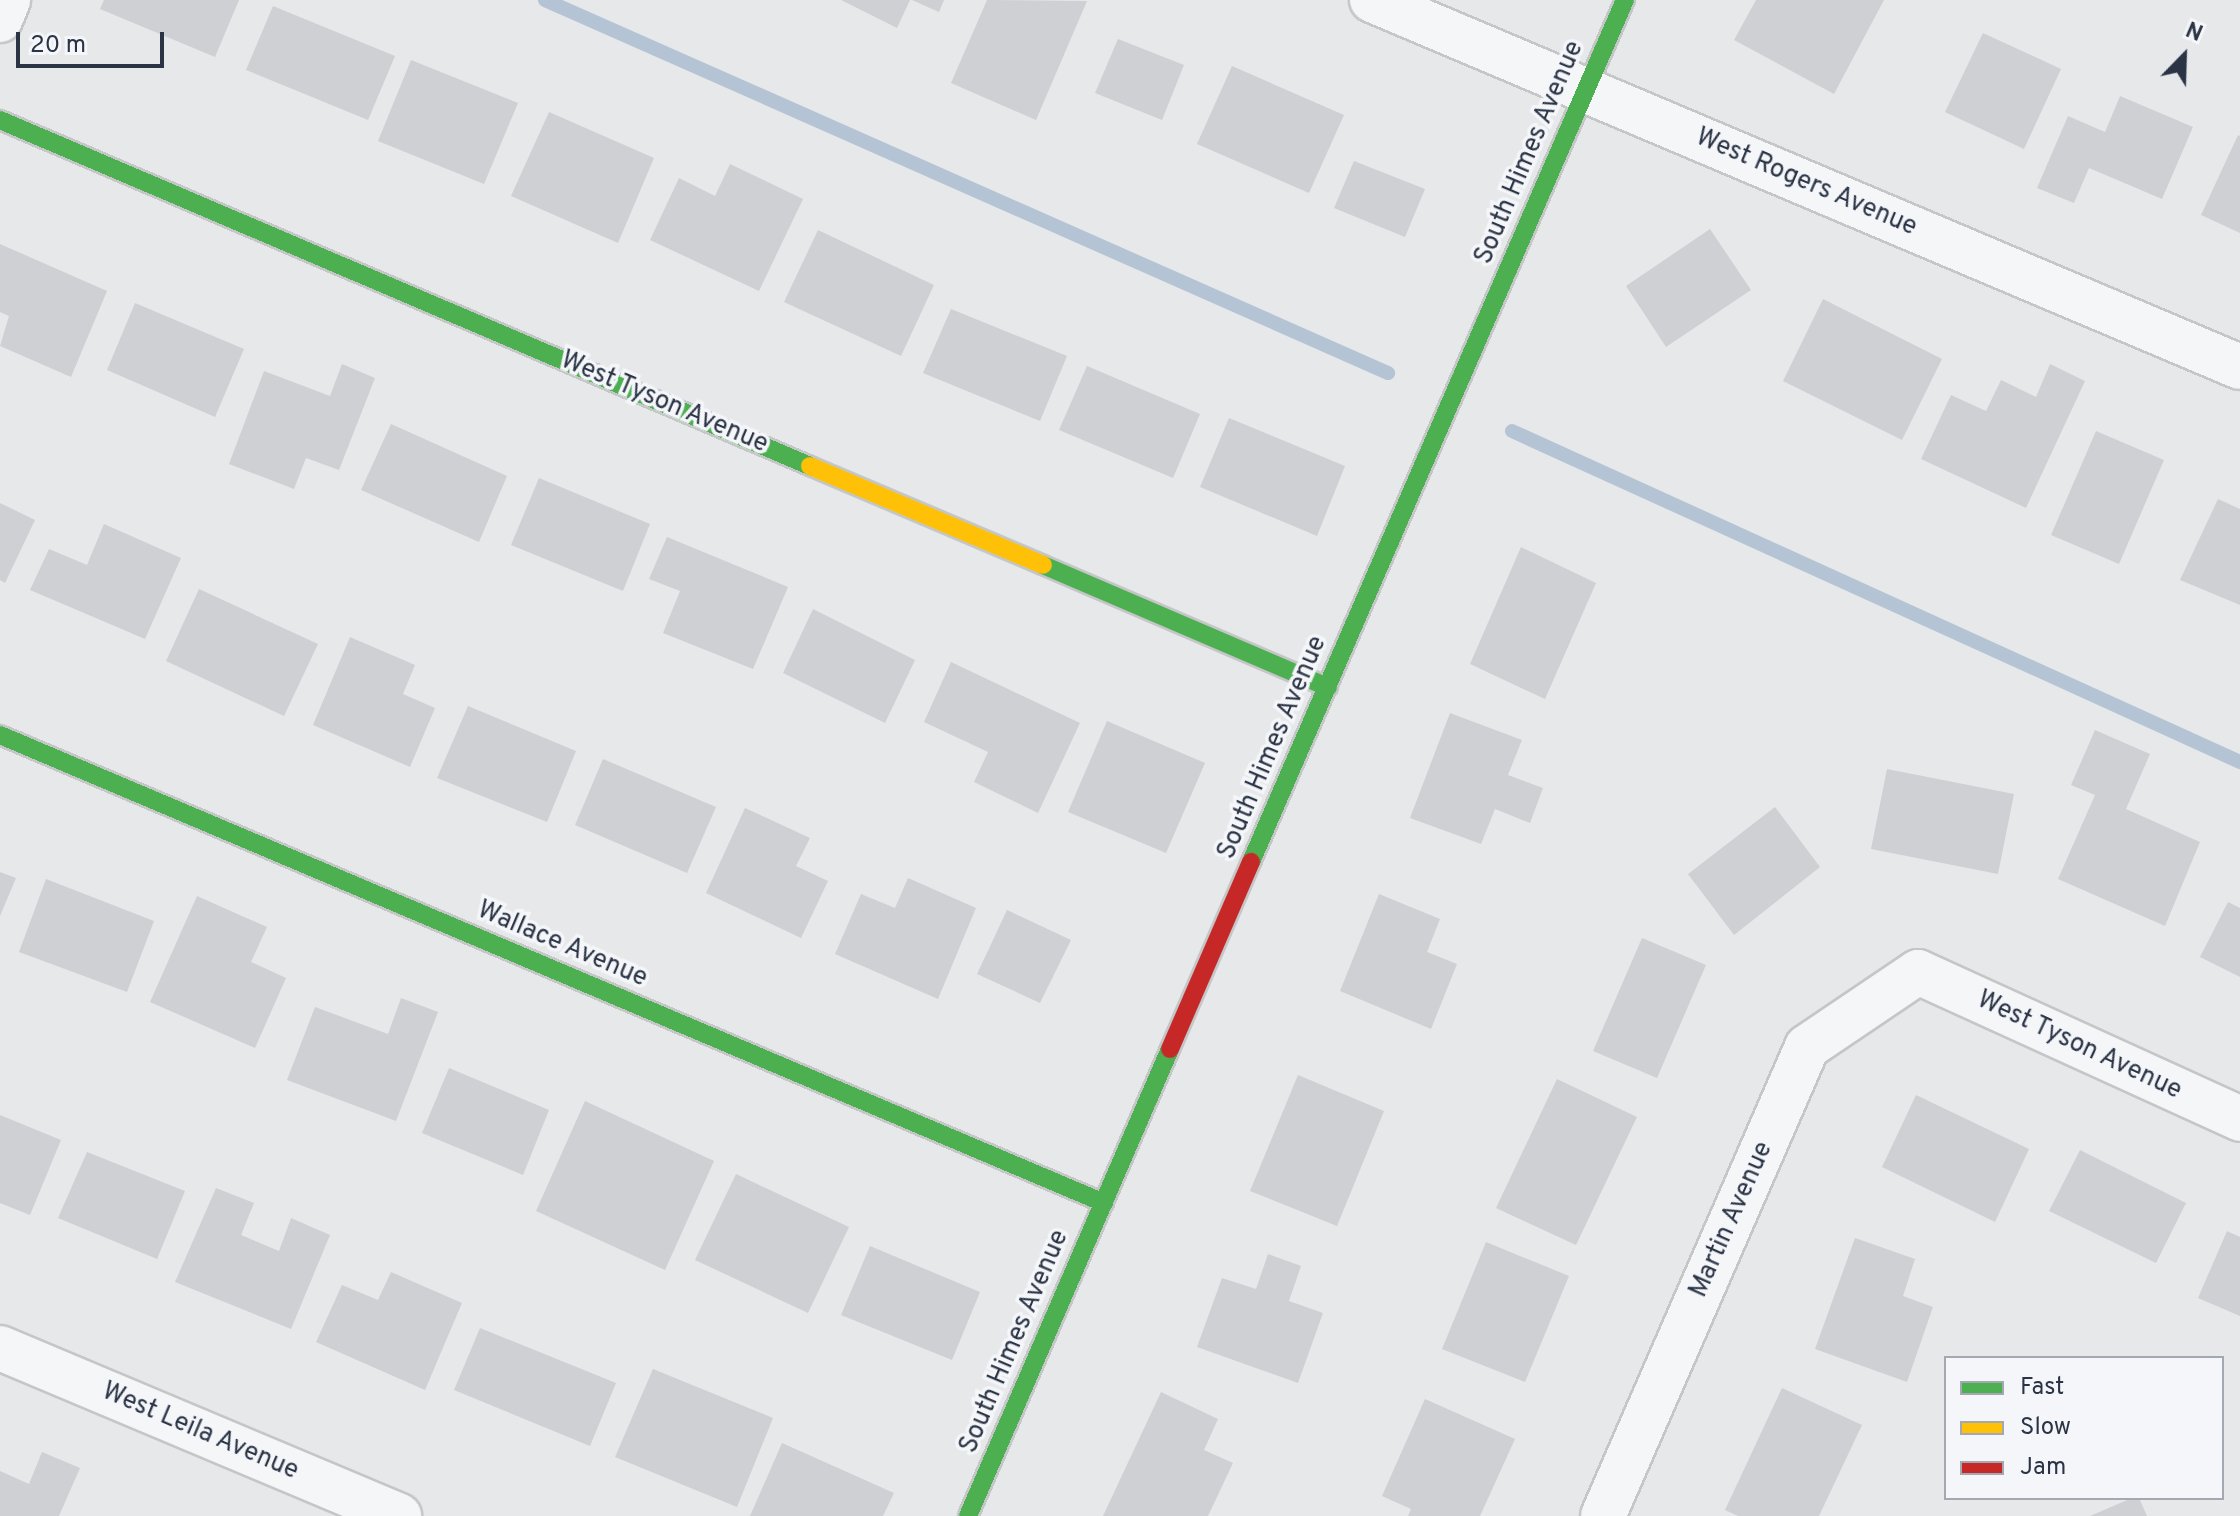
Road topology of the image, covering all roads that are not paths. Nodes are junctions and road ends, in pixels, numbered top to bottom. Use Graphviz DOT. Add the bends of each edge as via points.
graph roads {
  1 [pos="8,0"];
  2 [pos="1372,0"];
  3 [pos="1625,0"];
  4 [pos="0,20"];
  5 [pos="1585,90"];
  6 [pos="0,120"];
  7 [pos="2240,367"];
  8 [pos="1328,687"];
  9 [pos="0,735"];
  10 [pos="1918,972"];
  11 [pos="2240,1119"];
  12 [pos="1104,1203"];
  13 [pos="0,1348"];
  14 [pos="399,1516"];
  15 [pos="968,1516"];
  16 [pos="1603,1516"];
  1 -- 4 [label="street"];
  2 -- 5 [label="street, West Rogers Avenue"];
  3 -- 5 [label="street, South Himes Avenue"];
  5 -- 7 [label="street, West Rogers Avenue"];
  5 -- 8 [label="street, South Himes Avenue"];
  6 -- 8 [label="street, West Tyson Avenue"];
  8 -- 12 [label="street, South Himes Avenue"];
  9 -- 12 [label="street, Wallace Avenue"];
  10 -- 11 [label="street, West Tyson Avenue"];
  10 -- 16 [label="street, Martin Avenue" via="1807,1047"];
  12 -- 15 [label="street, South Himes Avenue"];
  13 -- 14 [label="street, West Leila Avenue"];
}
